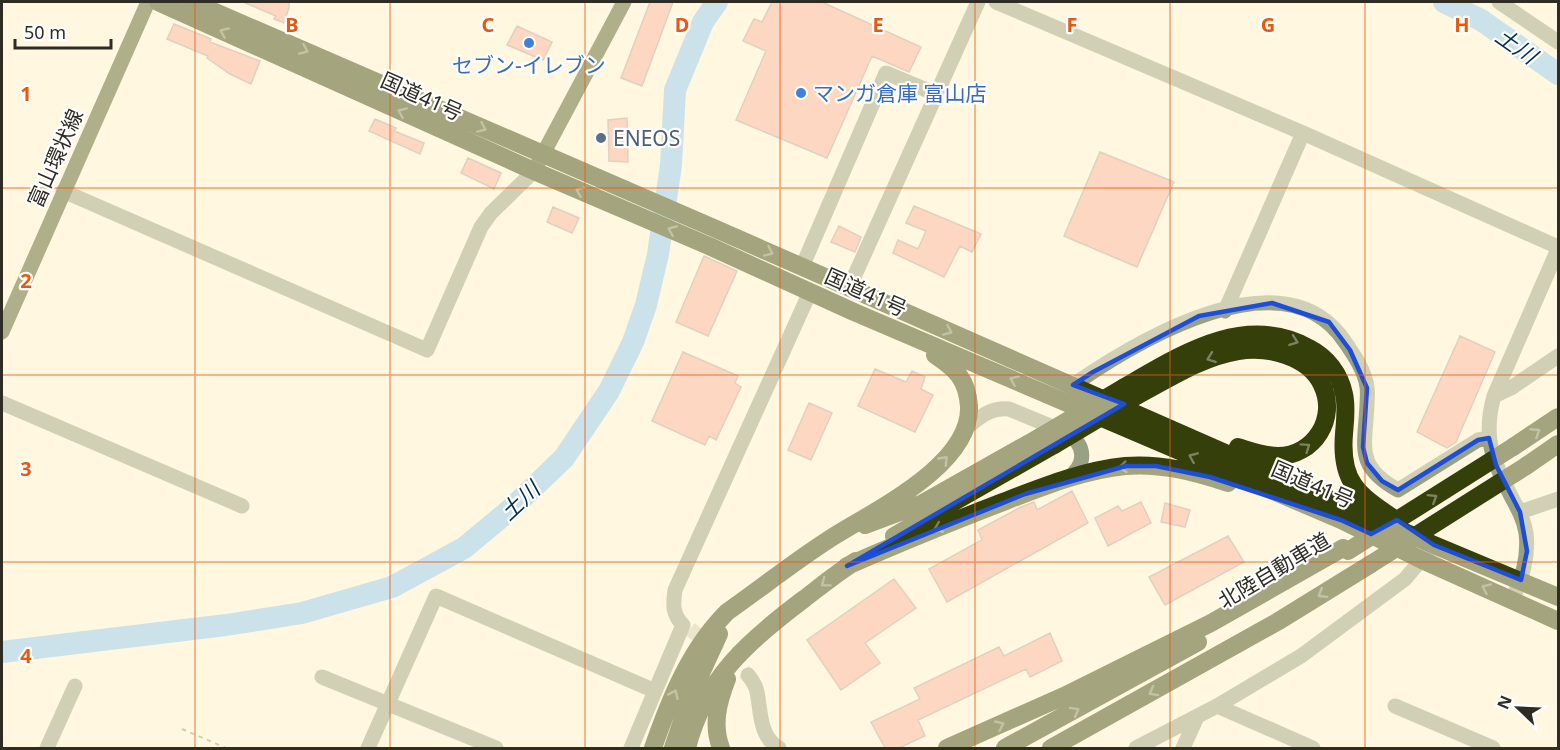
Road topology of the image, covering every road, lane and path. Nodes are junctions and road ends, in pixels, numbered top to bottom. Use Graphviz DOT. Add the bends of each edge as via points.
graph roads {
  1 [pos="148,2"];
  2 [pos="158,2"];
  3 [pos="192,2"];
  4 [pos="624,2"];
  5 [pos="978,2"];
  6 [pos="996,2"];
  7 [pos="1499,2"];
  8 [pos="1558,42"];
  9 [pos="936,94"];
  10 [pos="1303,134"];
  11 [pos="542,153"];
  12 [pos="534,171"];
  13 [pos="63,191"];
  14 [pos="638,205"];
  15 [pos="712,237"];
  16 [pos="1558,248"];
  17 [pos="802,267"];
  18 [pos="849,288"];
  19 [pos="810,292"];
  20 [pos="1225,311"];
  21 [pos="854,312"];
  22 [pos="2,332"];
  23 [pos="1558,356"];
  24 [pos="1073,385"];
  25 [pos="1131,392"];
  26 [pos="1494,396"];
  27 [pos="2,403"];
  28 [pos="1558,417"];
  29 [pos="965,429"];
  30 [pos="1489,438"];
  31 [pos="1047,441"];
  32 [pos="1558,444"];
  33 [pos="1064,481"];
  34 [pos="1558,498"];
  35 [pos="242,506"];
  36 [pos="1520,512"];
  37 [pos="1341,520"];
  38 [pos="827,540"];
  39 [pos="1434,544"];
  40 [pos="1346,549"];
  41 [pos="1422,560"];
  42 [pos="848,566"];
  43 [pos="1521,580"];
  44 [pos="1558,597"];
  45 [pos="1512,600"];
  46 [pos="742,602"];
  47 [pos="1558,621"];
  48 [pos="765,627"];
  49 [pos="748,675"];
  50 [pos="322,677"];
  51 [pos="75,686"];
  52 [pos="655,691"];
  53 [pos="388,704"];
  54 [pos="1217,706"];
  55 [pos="1395,706"];
  56 [pos="1197,717"];
  57 [pos="182,729"];
  58 [pos="47,748"];
  59 [pos="226,748"];
  60 [pos="368,748"];
  61 [pos="496,748"];
  62 [pos="631,748"];
  63 [pos="653,748"];
  64 [pos="673,748"];
  65 [pos="687,748"];
  66 [pos="722,748"];
  67 [pos="778,748"];
  68 [pos="947,748"];
  69 [pos="1005,748"];
  70 [pos="1051,748"];
  71 [pos="1136,748"];
  72 [pos="1183,748"];
  73 [pos="1313,748"];
  74 [pos="1493,748"];
  1 -- 13 [label="main road, 富山環状線"];
  12 -- 2 [label="highway, 国道41号, one-way"];
  3 -- 11 [label="highway, 国道41号, one-way"];
  4 -- 11 [label="main road"];
  5 -- 9 [label="street"];
  6 -- 10 [label="street"];
  7 -- 8 [label="street"];
  9 -- 17 [label="street" via="886,74"];
  9 -- 18 [label="street"];
  10 -- 16 [label="street"];
  10 -- 20 [label="street"];
  11 -- 12 [label="main road"];
  11 -- 14 [label="highway, 国道41号"];
  12 -- 13 [label="street" via="481,227 427,350"];
  14 -- 12 [label="highway, 国道41号, one-way"];
  13 -- 22 [label="main road, 富山環状線"];
  14 -- 15 [label="highway, 国道41号"];
  15 -- 17 [label="highway, 国道41号, one-way"];
  15 -- 19 [label="highway, 国道41号"];
  16 -- 26 [label="street"];
  17 -- 18 [label="highway, 国道41号"];
  18 -- 24 [label="highway, 国道41号, one-way"];
  19 -- 21 [label="highway, 国道41号"];
  19 -- 52 [label="street" via="675,590 673,608 678,620 687,627"];
  20 -- 24 [label="street" via="1199,316 1147,340"];
  20 -- 30 [label="street" via="1251,303 1272,303 1288,305 1329,322 1350,350 1367,388 1363,447 1367,463 1382,481 1398,490 1478,440"];
  21 -- 29 [label="highway" via="952,367 963,379 968,395"];
  37 -- 21 [label="highway, 国道41号, one-way"];
  23 -- 26 [label="street"];
  24 -- 25 [label="highway, one-way" via="1264,455 1290,455 1306,448 1319,434 1328,408 1315,374 1304,364 1273,351 1240,350"];
  24 -- 39 [label="highway, 国道41号"];
  25 -- 31 [label="highway, bridge"];
  25 -- 39 [label="highway, one-way" via="1192,350 1227,338 1259,334 1301,343 1324,358 1340,380 1346,405 1343,461 1351,482 1381,510"];
  26 -- 30 [label="street"];
  27 -- 35 [label="street"];
  40 -- 28 [label="highway, 北陸自動車道, one-way, bridge"];
  29 -- 33 [label="street" via="982,415 1001,408 1067,433 1080,445 1083,458 1076,472"];
  38 -- 29 [label="highway, one-way" via="922,479 943,462"];
  30 -- 36 [label="street" via="1496,465"];
  31 -- 38 [label="highway" via="921,504"];
  31 -- 42 [label="highway"];
  32 -- 70 [label="highway, one-way, bridge" via="1257,633"];
  37 -- 33 [label="highway, one-way" via="1184,470 1126,466"];
  33 -- 42 [label="highway, one-way" via="979,511"];
  34 -- 36 [label="street"];
  36 -- 43 [label="street" via="1527,551"];
  37 -- 41 [label="highway, 国道41号"];
  38 -- 46 [label="highway"];
  39 -- 41 [label="street"];
  39 -- 43 [label="highway, 国道41号"];
  68 -- 40 [label="highway, one-way" via="1064,696"];
  69 -- 40 [label="highway, 北陸自動車道, one-way" via="1167,660"];
  45 -- 41 [label="highway, 国道41号, one-way"];
  41 -- 54 [label="street" via="1405,579 1301,656"];
  42 -- 48 [label="highway, one-way"];
  43 -- 44 [label="highway, 国道41号"];
  43 -- 45 [label="street"];
  45 -- 47 [label="highway, 国道41号"];
  63 -- 46 [label="highway, one-way" via="696,650 715,625"];
  46 -- 64 [label="highway" via="705,661"];
  48 -- 65 [label="highway" via="729,664 714,686 700,710"];
  48 -- 66 [label="highway" via="737,661 721,694 717,728"];
  49 -- 67 [label="street" via="757,690 764,731"];
  50 -- 53 [label="street"];
  51 -- 58 [label="street"];
  52 -- 53 [label="street" via="436,596"];
  52 -- 62 [label="street"];
  53 -- 60 [label="street"];
  53 -- 61 [label="street"];
  54 -- 56 [label="street"];
  54 -- 73 [label="street"];
  55 -- 74 [label="street"];
  56 -- 71 [label="street"];
  56 -- 72 [label="street"];
  57 -- 59 [label="path"];
}
